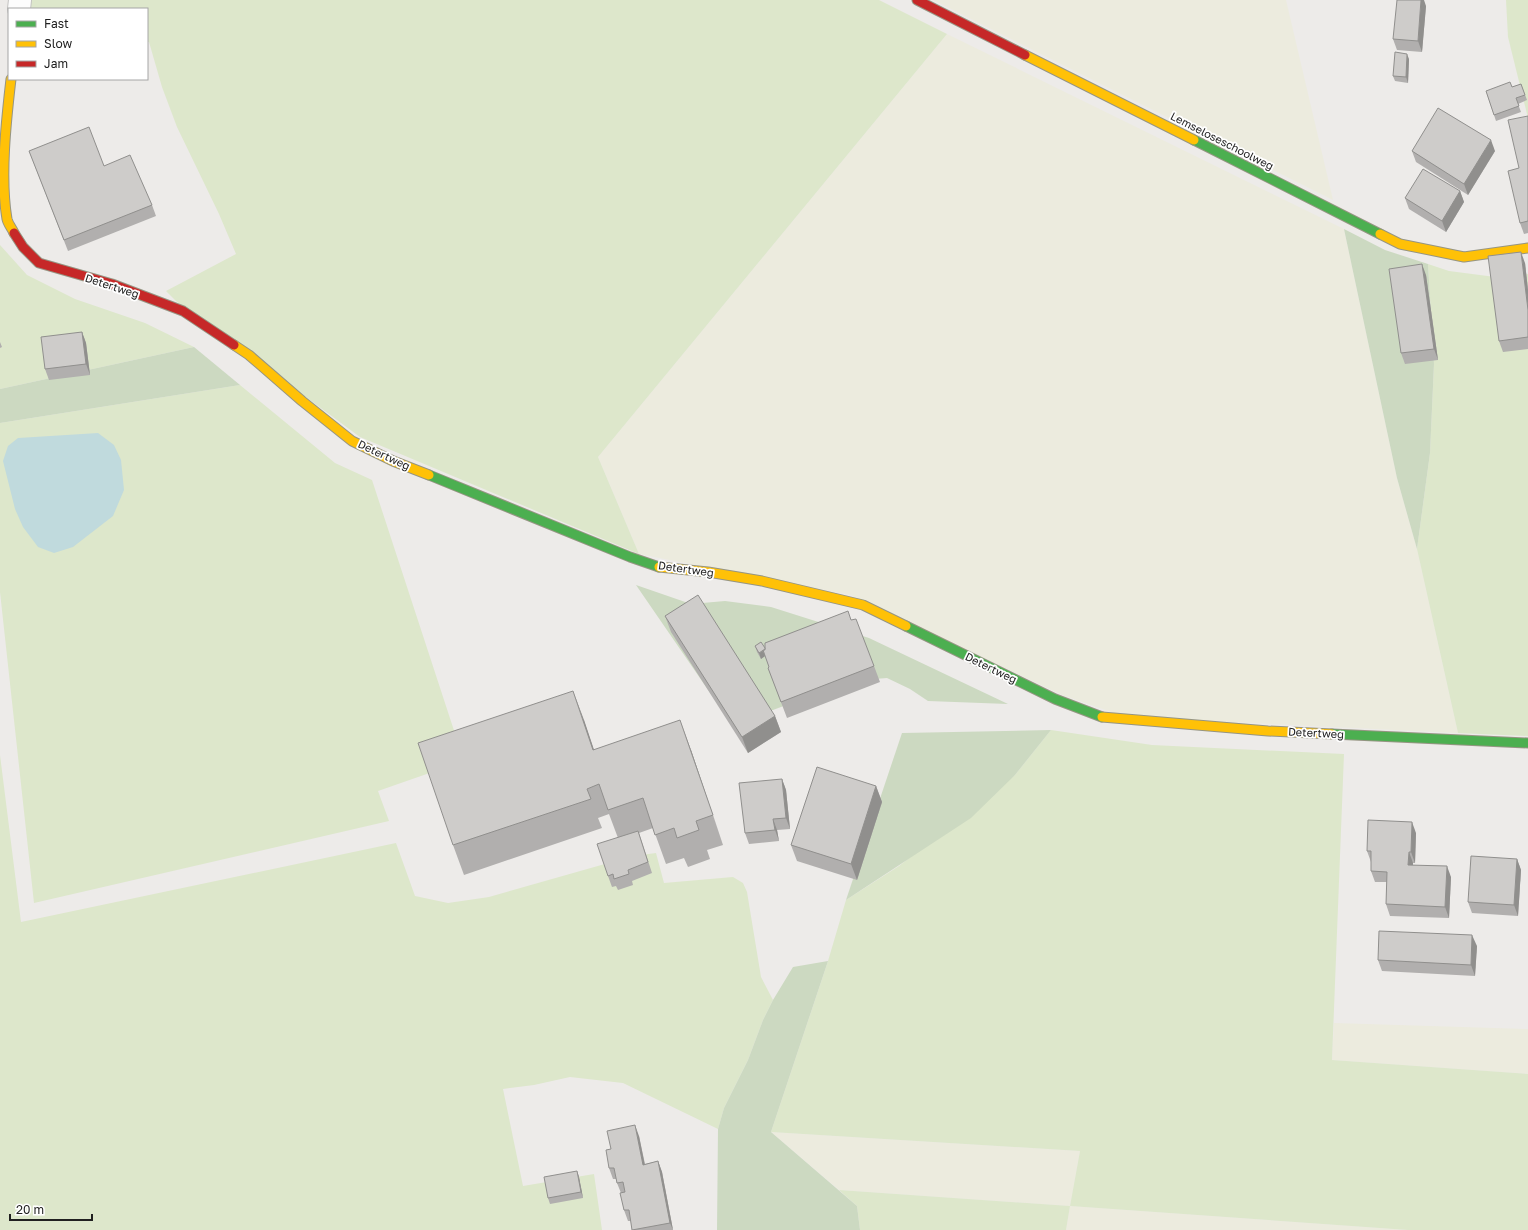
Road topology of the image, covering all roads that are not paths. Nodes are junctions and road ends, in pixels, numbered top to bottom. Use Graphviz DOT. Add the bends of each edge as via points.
graph roads {
  1 [pos="917,0"];
  2 [pos="11,80"];
  3 [pos="1528,248"];
  4 [pos="1528,743"];
  1 -- 3 [label="street, Lemseloseschoolweg" via="1400,244 1464,257"];
  2 -- 4 [label="street, Detertweg" via="1,166 1,189 7,220 23,247 39,263 112,284 183,311 249,355 352,441 393,461 663,568 708,572 863,605 1055,699 1100,717 1268,731"];
}
